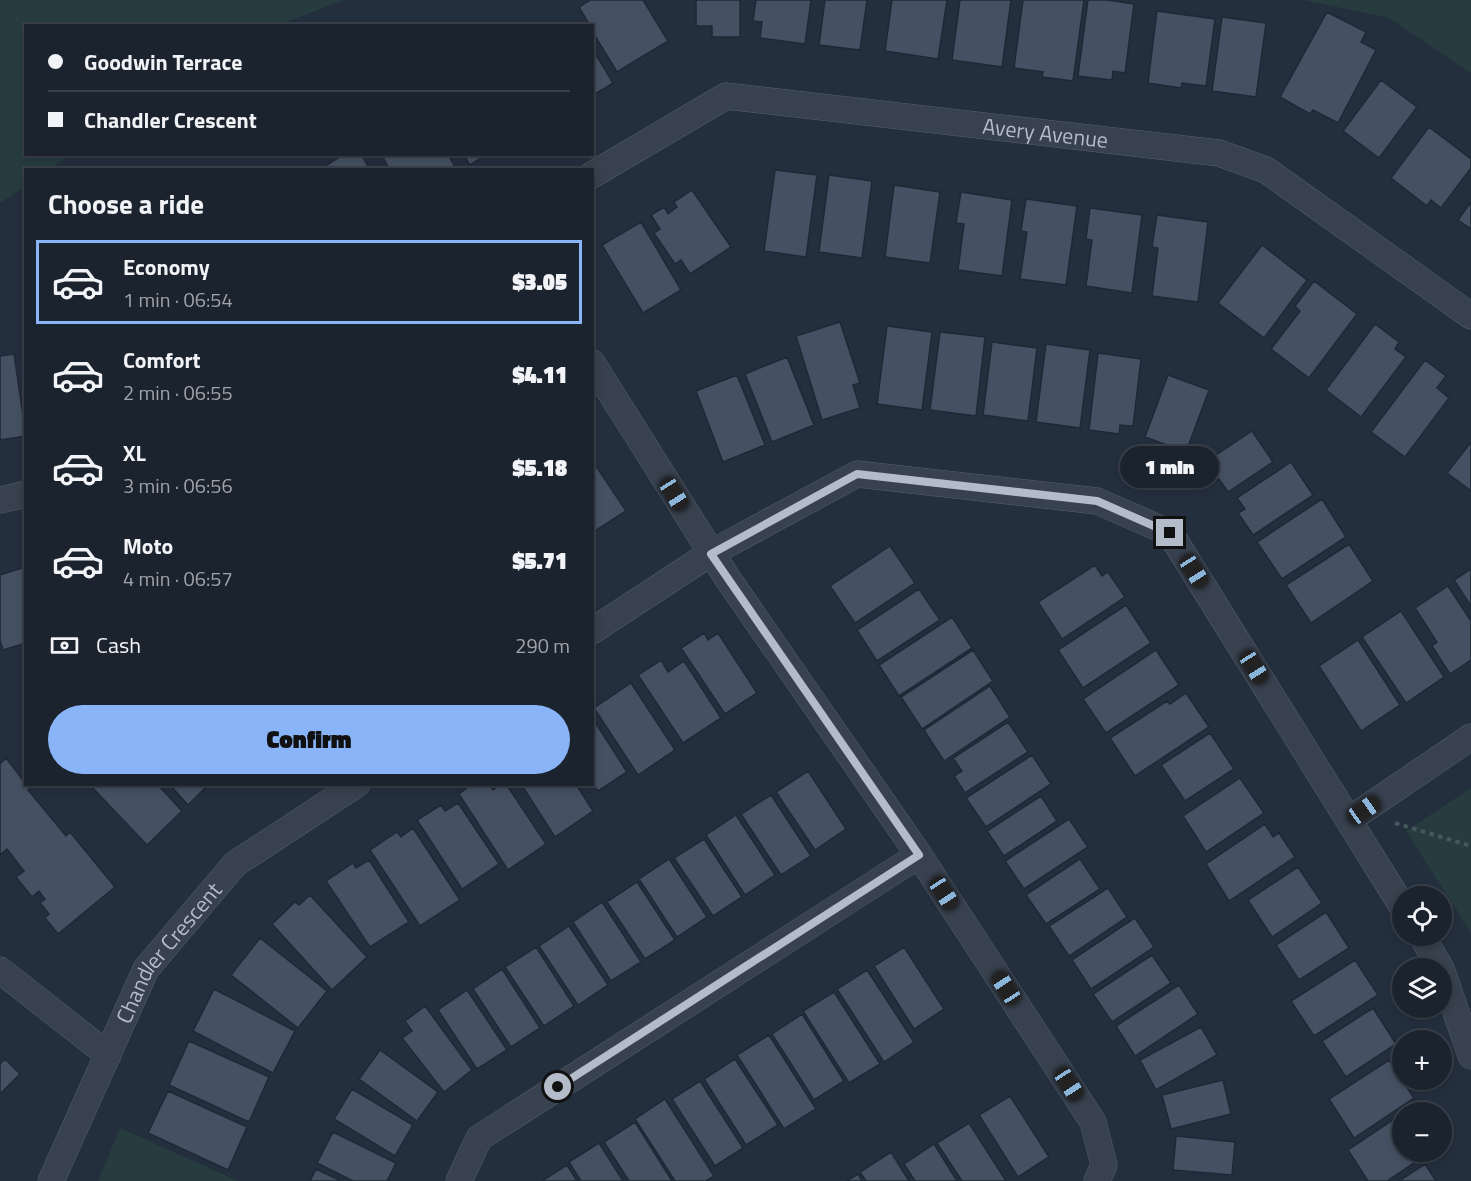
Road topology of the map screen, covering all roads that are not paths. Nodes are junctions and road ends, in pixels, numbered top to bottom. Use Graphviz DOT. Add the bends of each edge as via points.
graph roads {
  1 [pos="594,174"];
  2 [pos="1471,316"];
  3 [pos="594,366"];
  4 [pos="24,494"];
  5 [pos="0,500"];
  6 [pos="711,554"];
  7 [pos="594,630"];
  8 [pos="1471,737"];
  9 [pos="354,786"];
  10 [pos="1349,820"];
  11 [pos="919,855"];
  12 [pos="1392,890"];
  13 [pos="0,970"];
  14 [pos="1452,1002"];
  15 [pos="108,1055"];
  16 [pos="1471,1056"];
  17 [pos="51,1181"];
  18 [pos="459,1181"];
  19 [pos="1097,1181"];
  1 -- 2 [label="street, Avery Avenue" via="726,96 1219,153 1266,170"];
  3 -- 6 [label="street"];
  4 -- 5 [label="street"];
  6 -- 7 [label="street"];
  6 -- 10 [label="street" via="857,474 1097,501 1170,533"];
  6 -- 11 [label="street"];
  8 -- 10 [label="street"];
  9 -- 15 [label="street, Chandler Crescent" via="235,864 146,969"];
  10 -- 12 [label="street"];
  11 -- 18 [label="street" via="480,1138"];
  11 -- 19 [label="street" via="1093,1122 1104,1165"];
  13 -- 15 [label="street"];
  14 -- 16 [label="street"];
  15 -- 17 [label="street, Chandler Crescent"];
}
